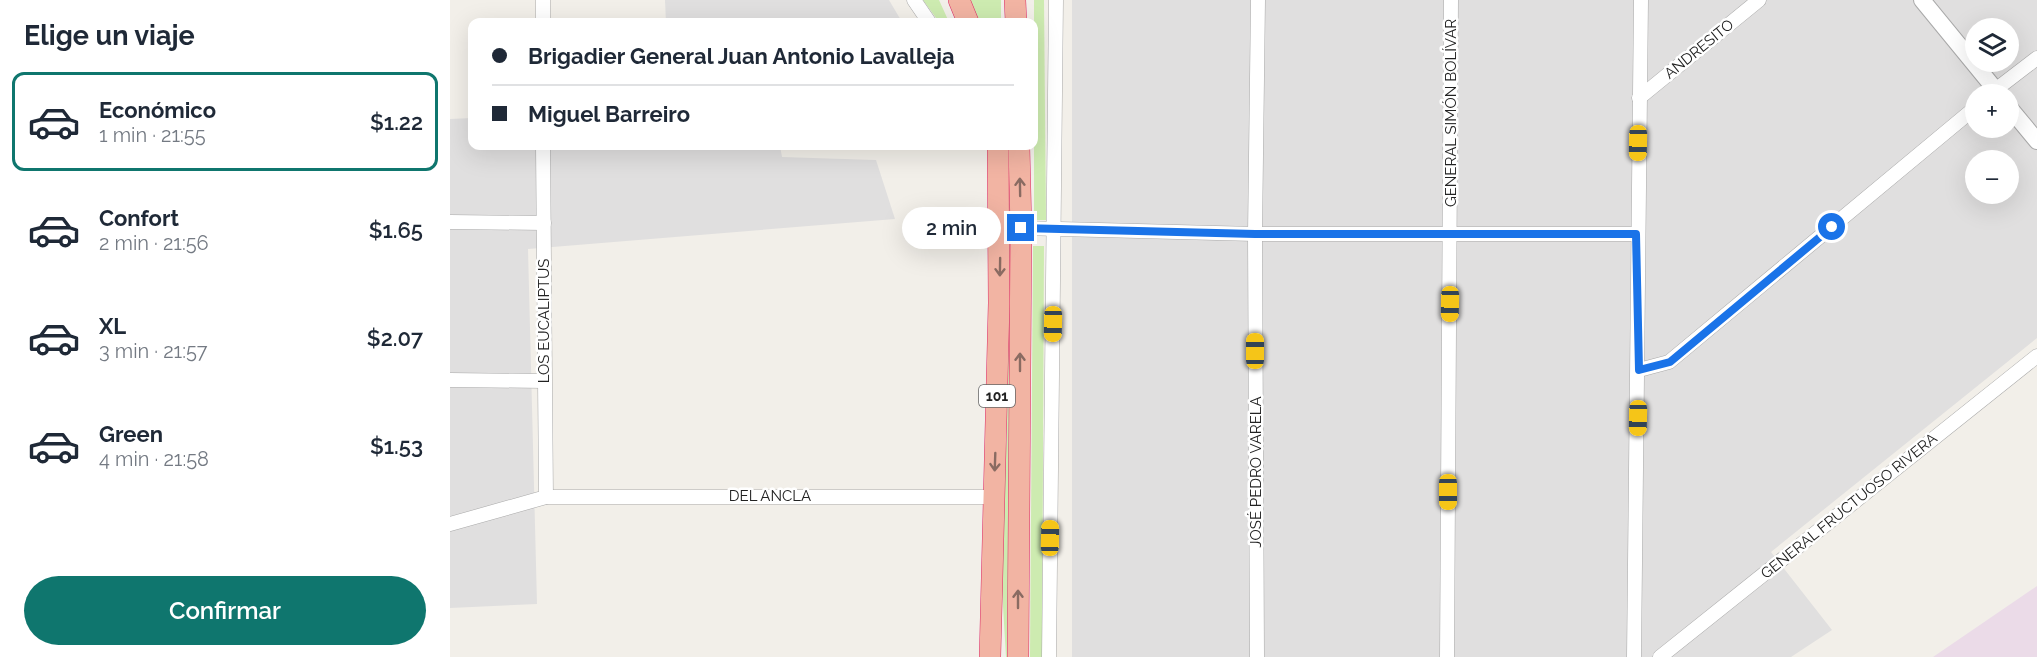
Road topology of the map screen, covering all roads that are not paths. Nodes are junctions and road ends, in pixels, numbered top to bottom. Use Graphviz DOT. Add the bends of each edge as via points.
graph roads {
  1 [pos="543,0"];
  2 [pos="914,0"];
  3 [pos="959,0"];
  4 [pos="1015,0"];
  5 [pos="1056,0"];
  6 [pos="1258,0"];
  7 [pos="1451,0"];
  8 [pos="1641,0"];
  9 [pos="1759,0"];
  10 [pos="1922,0"];
  11 [pos="543,18"];
  12 [pos="926,18"];
  13 [pos="966,18"];
  14 [pos="1016,18"];
  15 [pos="2037,58"];
  16 [pos="1988,84"];
  17 [pos="2006,84"];
  18 [pos="1639,98"];
  19 [pos="1965,116"];
  20 [pos="2019,119"];
  21 [pos="2037,141"];
  22 [pos="543,150"];
  23 [pos="998,150"];
  24 [pos="1019,150"];
  25 [pos="450,222"];
  26 [pos="544,223"];
  27 [pos="1021,228"];
  28 [pos="1055,229"];
  29 [pos="1255,234"];
  30 [pos="1450,234"];
  31 [pos="1636,234"];
  32 [pos="2037,356"];
  33 [pos="1639,370"];
  34 [pos="450,380"];
  35 [pos="544,381"];
  36 [pos="546,496"];
  37 [pos="994,497"];
  38 [pos="450,524"];
  39 [pos="990,657"];
  40 [pos="1018,657"];
  41 [pos="1049,657"];
  42 [pos="1257,657"];
  43 [pos="1447,657"];
  44 [pos="1634,657"];
  45 [pos="1660,657"];
  1 -- 11 [label="street"];
  2 -- 12 [label="street"];
  3 -- 13 [label="highway"];
  4 -- 14 [label="highway"];
  5 -- 28 [label="street"];
  6 -- 29 [label="street, JOSÉ PEDRO VARELA"];
  7 -- 30 [label="street, GENERAL SIMÓN BOLÍVAR"];
  8 -- 18 [label="street"];
  9 -- 18 [label="street, ANDRESITO"];
  10 -- 16 [label="street"];
  15 -- 17 [label="street"];
  18 -- 31 [label="street"];
  19 -- 33 [label="street" via="1670,362"];
  20 -- 21 [label="street"];
  22 -- 26 [label="street, LOS EUCALIPTUS"];
  23 -- 37 [label="highway, 101, one-way" via="1000,251"];
  27 -- 24 [label="highway, 101, one-way"];
  25 -- 26 [label="street"];
  26 -- 35 [label="street, LOS EUCALIPTUS"];
  27 -- 28 [label="street"];
  40 -- 27 [label="highway, 101, one-way"];
  28 -- 29 [label="street"];
  28 -- 41 [label="street"];
  29 -- 30 [label="street"];
  29 -- 42 [label="street, JOSÉ PEDRO VARELA"];
  30 -- 31 [label="street"];
  30 -- 43 [label="street, GENERAL SIMÓN BOLÍVAR"];
  31 -- 33 [label="street"];
  32 -- 45 [label="street, GENERAL FRUCTUOSO RIVERA"];
  33 -- 44 [label="street"];
  34 -- 35 [label="street"];
  35 -- 36 [label="street, LOS EUCALIPTUS"];
  36 -- 37 [label="street, DEL ANCLA"];
  36 -- 38 [label="street, DEL ANCLA"];
  37 -- 39 [label="highway, 101"];
}
